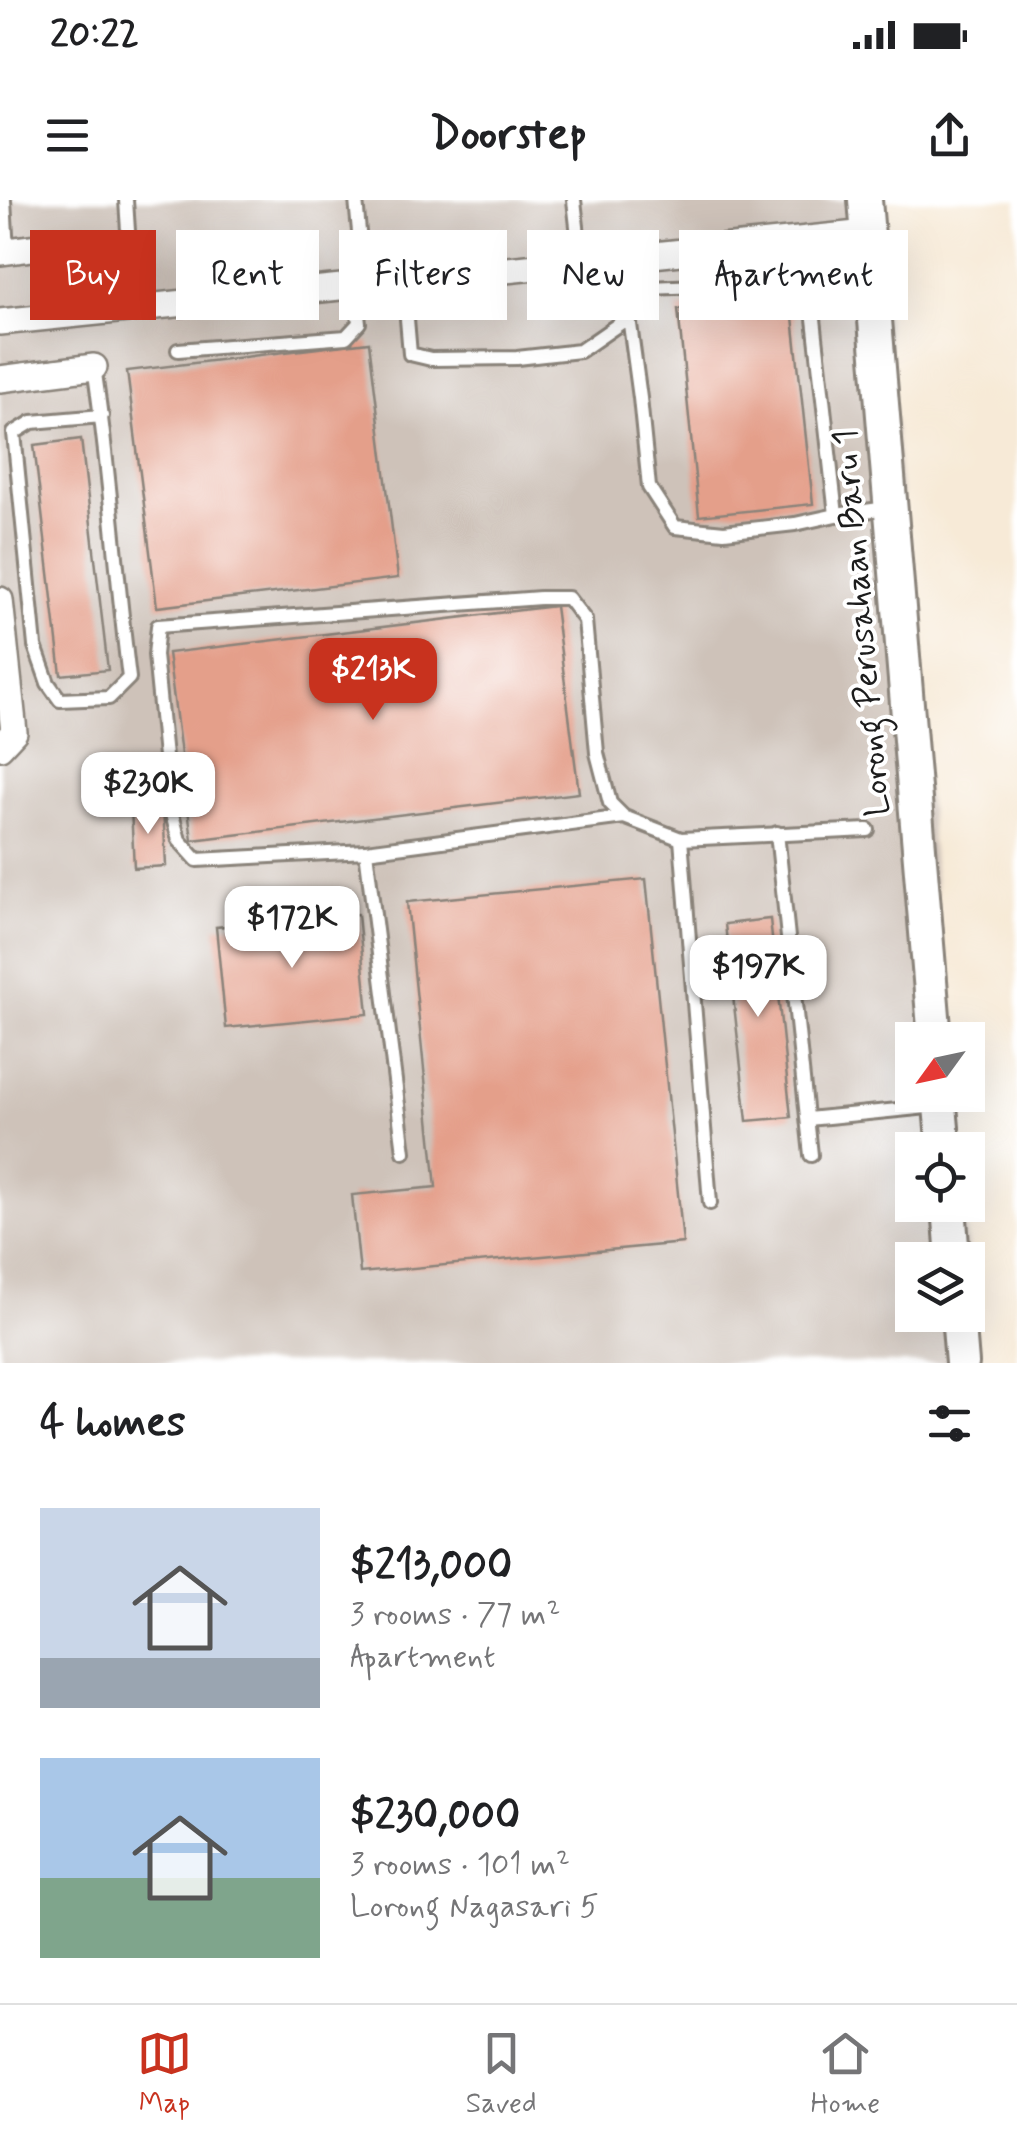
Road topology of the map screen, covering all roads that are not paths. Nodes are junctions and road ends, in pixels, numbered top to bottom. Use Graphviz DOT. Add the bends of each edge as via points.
graph roads {
  1 [pos="4,200"];
  2 [pos="126,200"];
  3 [pos="356,200"];
  4 [pos="574,200"];
  5 [pos="864,200"];
  6 [pos="128,230"];
  7 [pos="357,230"];
  8 [pos="577,230"];
  9 [pos="867,230"];
  10 [pos="30,248"];
  11 [pos="3,252"];
  12 [pos="339,287"];
  13 [pos="659,288"];
  14 [pos="156,306"];
  15 [pos="30,319"];
  16 [pos="359,320"];
  17 [pos="407,320"];
  18 [pos="625,320"];
  19 [pos="629,320"];
  20 [pos="874,320"];
  21 [pos="0,322"];
  22 [pos="178,350"];
  23 [pos="94,366"];
  24 [pos="0,379"];
  25 [pos="102,416"];
  26 [pos="890,507"];
  27 [pos="836,515"];
  28 [pos="1,616"];
  29 [pos="2,745"];
  30 [pos="624,817"];
  31 [pos="868,830"];
  32 [pos="778,833"];
  33 [pos="681,839"];
  34 [pos="366,851"];
  35 [pos="933,1022"];
  36 [pos="895,1106"];
  37 [pos="808,1118"];
  38 [pos="404,1152"];
  39 [pos="811,1155"];
  40 [pos="710,1203"];
  41 [pos="959,1332"];
  42 [pos="962,1363"];
  1 -- 11 [label="lane"];
  2 -- 6 [label="lane"];
  3 -- 7 [label="lane"];
  4 -- 8 [label="lane"];
  5 -- 9 [label="street, Lorong Perusahaan Baru 1"];
  10 -- 11 [label="street"];
  12 -- 14 [label="street"];
  13 -- 27 [label="lane" via="799,282 812,301"];
  15 -- 21 [label="street"];
  16 -- 22 [label="lane" via="346,337"];
  17 -- 18 [label="lane" via="410,354 431,360 580,351"];
  19 -- 27 [label="lane" via="649,486 675,527 724,532"];
  20 -- 26 [label="street, Lorong Perusahaan Baru 1"];
  23 -- 24 [label="street"];
  23 -- 25 [label="lane"];
  25 -- 25 [label="lane" via="129,678 110,698 60,700 35,646 14,434 32,422"];
  26 -- 27 [label="lane"];
  26 -- 35 [label="street, Lorong Perusahaan Baru 1"];
  28 -- 29 [label="street" via="14,732"];
  30 -- 33 [label="lane"];
  30 -- 34 [label="lane"];
  30 -- 34 [label="lane" via="610,803 597,753 585,620 568,598 158,626 170,808 179,840 197,860"];
  31 -- 32 [label="lane"];
  32 -- 33 [label="lane"];
  32 -- 37 [label="lane"];
  33 -- 40 [label="lane"];
  34 -- 38 [label="lane"];
  36 -- 37 [label="lane"];
  37 -- 39 [label="lane"];
  41 -- 42 [label="street"];
}
